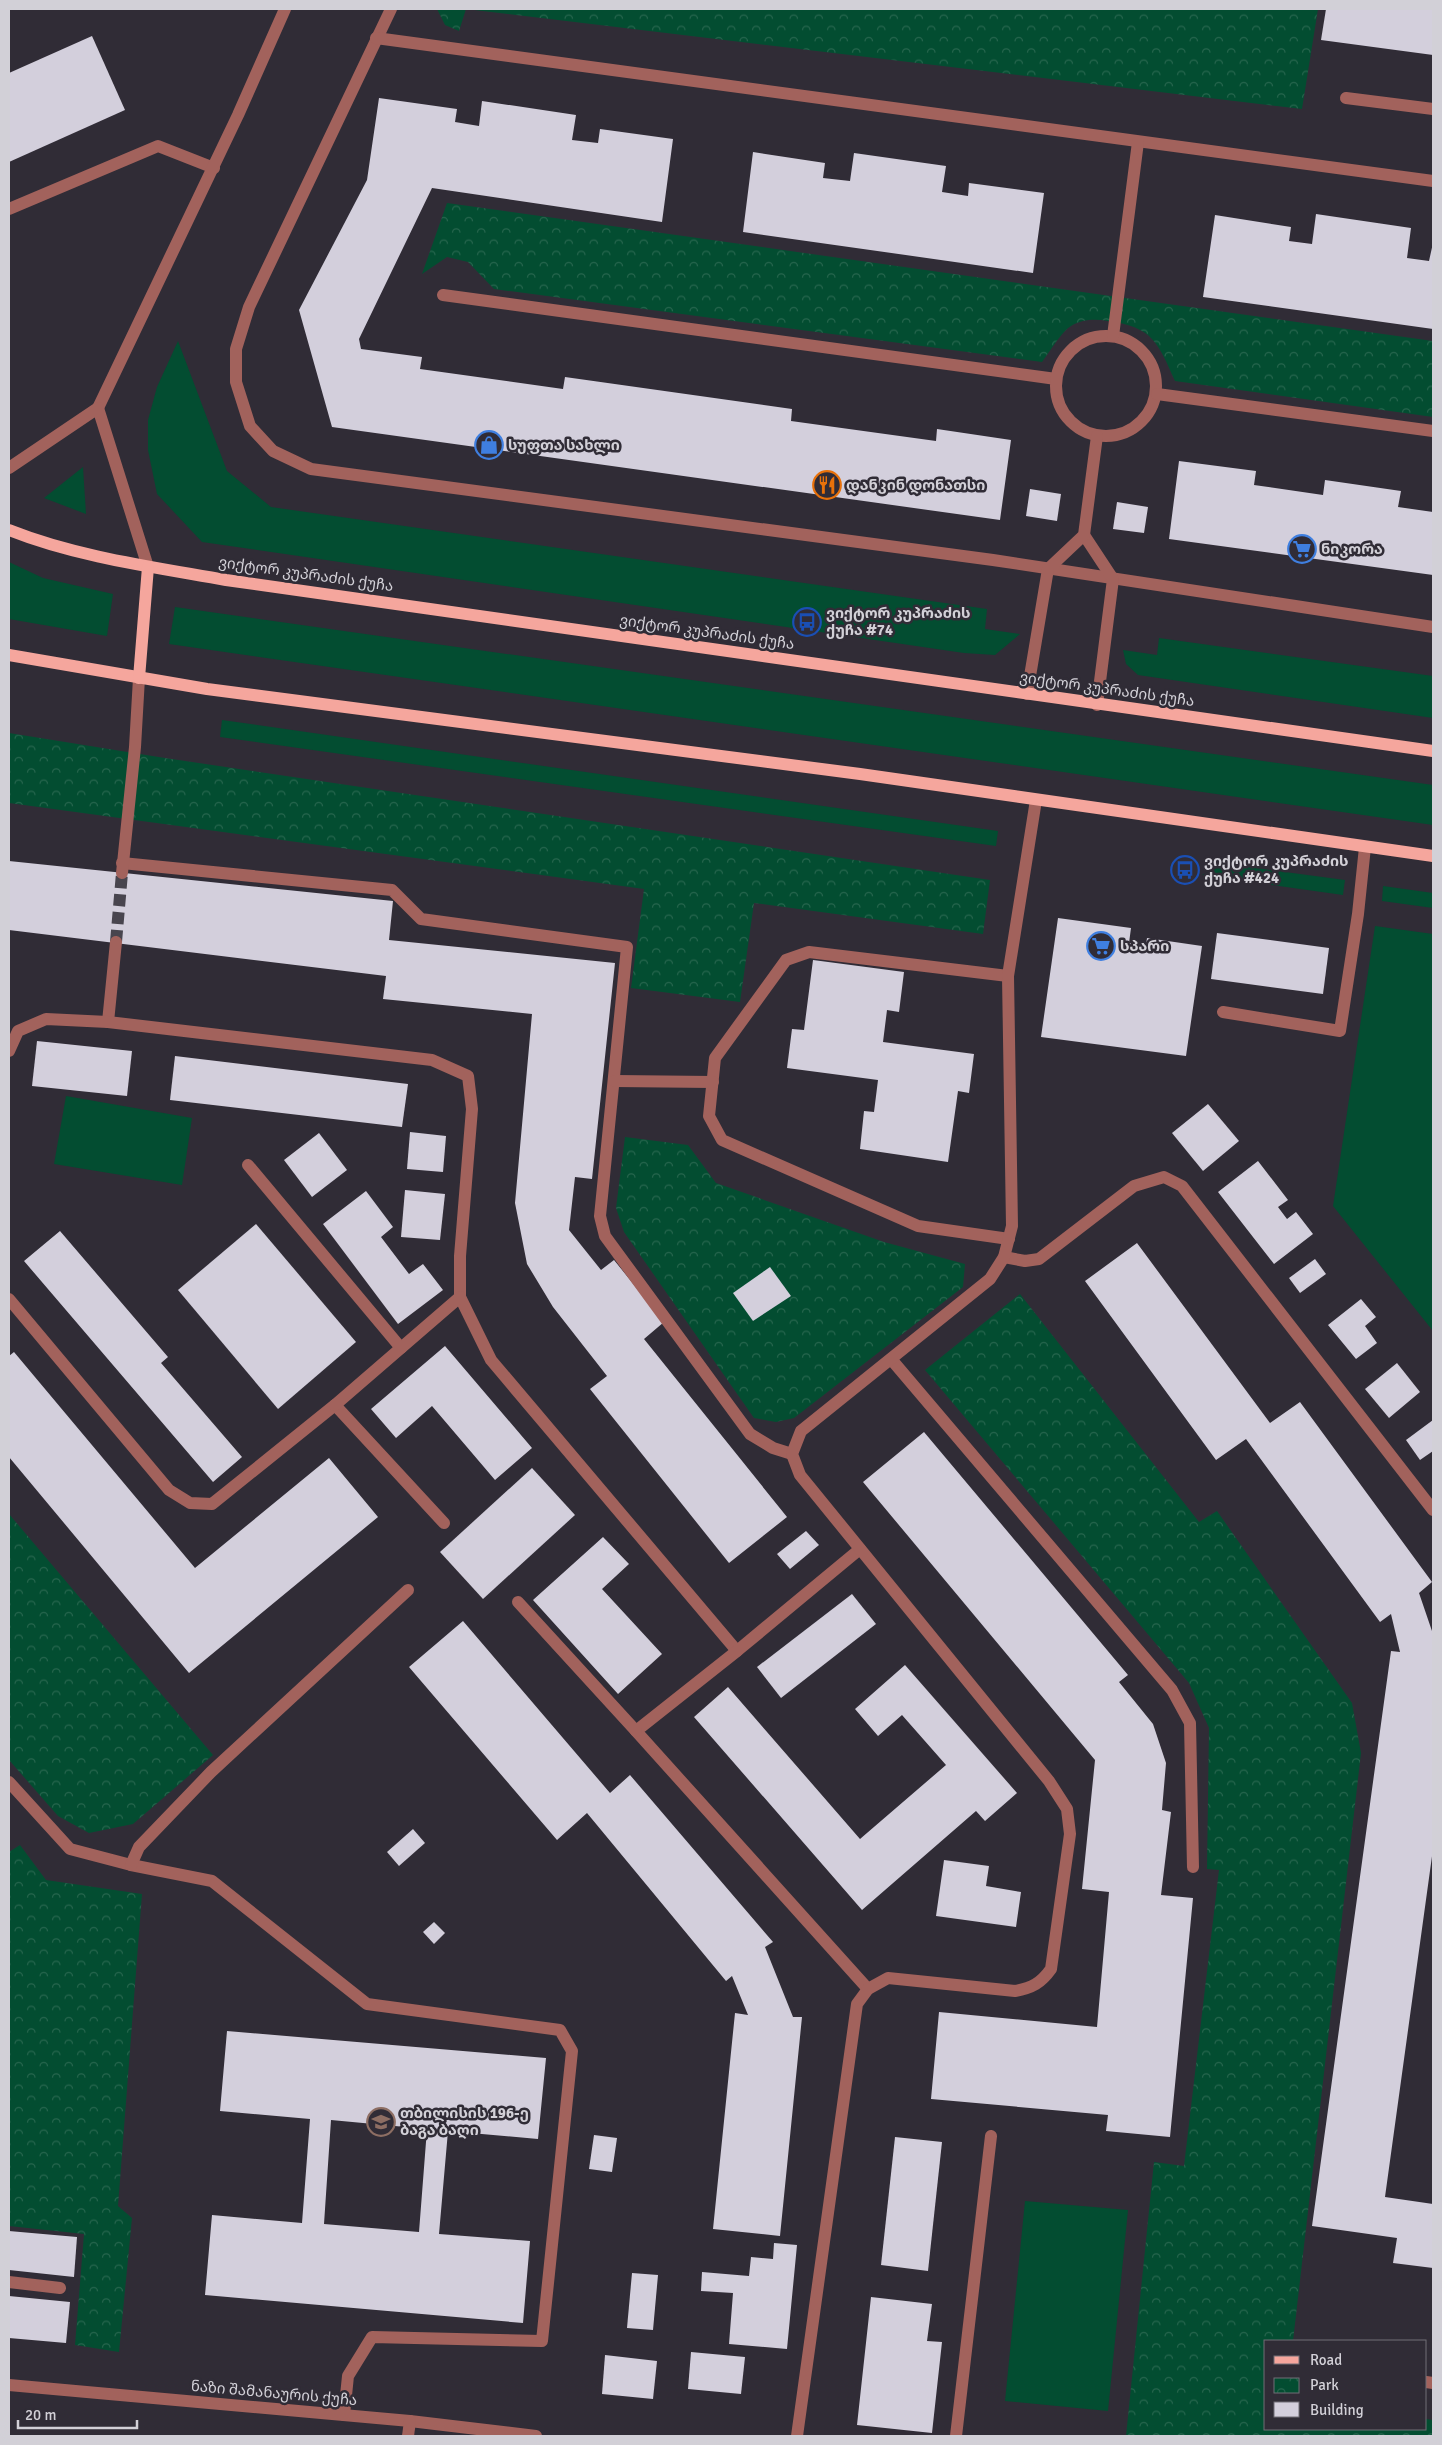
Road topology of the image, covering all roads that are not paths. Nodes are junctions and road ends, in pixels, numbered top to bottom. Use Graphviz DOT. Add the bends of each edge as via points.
graph roads {
  1 [pos="285,9"];
  2 [pos="391,9"];
  3 [pos="376,38"];
  4 [pos="1346,98"];
  5 [pos="1433,109"];
  6 [pos="1138,142"];
  7 [pos="214,168"];
  8 [pos="1433,181"];
  9 [pos="9,209"];
  10 [pos="443,295"];
  11 [pos="1113,336"];
  12 [pos="1056,379"];
  13 [pos="1157,394"];
  14 [pos="98,408"];
  15 [pos="1433,431"];
  16 [pos="1097,436"];
  17 [pos="9,468"];
  18 [pos="9,530"];
  19 [pos="1084,535"];
  20 [pos="148,566"];
  21 [pos="1048,569"];
  22 [pos="1113,579"];
  23 [pos="1433,627"];
  24 [pos="9,655"];
  25 [pos="139,678"];
  26 [pos="1027,694"];
  27 [pos="1097,704"];
  28 [pos="1433,751"];
  29 [pos="1036,800"];
  30 [pos="1365,846"];
  31 [pos="1433,856"];
  32 [pos="116,942"];
  33 [pos="1008,976"];
  34 [pos="1223,1012"];
  35 [pos="108,1022"];
  36 [pos="9,1051"];
  37 [pos="615,1081"];
  38 [pos="713,1082"];
  39 [pos="248,1165"];
  40 [pos="1009,1239"];
  41 [pos="1004,1257"];
  42 [pos="460,1298"];
  43 [pos="9,1299"];
  44 [pos="401,1348"];
  45 [pos="891,1359"];
  46 [pos="335,1405"];
  47 [pos="792,1454"];
  48 [pos="1433,1510"];
  49 [pos="444,1523"];
  50 [pos="860,1549"];
  51 [pos="408,1590"];
  52 [pos="518,1602"];
  53 [pos="737,1651"];
  54 [pos="636,1731"];
  55 [pos="9,1782"];
  56 [pos="131,1865"];
  57 [pos="1193,1867"];
  58 [pos="868,1989"];
  59 [pos="992,2136"];
  60 [pos="9,2282"];
  61 [pos="60,2288"];
  62 [pos="9,2385"];
  63 [pos="344,2415"];
  64 [pos="410,2421"];
  65 [pos="408,2436"];
  66 [pos="536,2436"];
  67 [pos="796,2436"];
  68 [pos="956,2436"];
  1 -- 7 [label="street"];
  2 -- 3 [label="street"];
  3 -- 6 [label="street"];
  3 -- 21 [label="street" via="249,307 236,349 236,382 250,426 273,451 311,469"];
  4 -- 5 [label="street"];
  6 -- 8 [label="street"];
  6 -- 11 [label="street"];
  7 -- 9 [label="street" via="158,146"];
  7 -- 14 [label="street"];
  10 -- 12 [label="street"];
  11 -- 12 [label="street" via="1097,336 1082,341 1060,364"];
  11 -- 13 [label="street" via="1128,341 1146,356 1156,378"];
  12 -- 16 [label="street" via="1056,394 1066,415 1083,430"];
  13 -- 15 [label="street"];
  13 -- 16 [label="street" via="1152,409 1129,432"];
  14 -- 17 [label="street"];
  14 -- 20 [label="street"];
  16 -- 19 [label="street"];
  18 -- 20 [label="main road, ვიქტორ კუპრაძის ქუჩა" via="70,549"];
  19 -- 21 [label="street"];
  19 -- 22 [label="street"];
  20 -- 25 [label="main road"];
  20 -- 26 [label="main road, ვიქტორ კუპრაძის ქუჩა"];
  21 -- 22 [label="street"];
  21 -- 26 [label="street"];
  22 -- 23 [label="street"];
  22 -- 27 [label="street"];
  24 -- 25 [label="main road"];
  25 -- 29 [label="main road"];
  25 -- 37 [label="street" via="122,868 392,890 421,919 627,947"];
  26 -- 27 [label="main road, ვიქტორ კუპრაძის ქუჩა"];
  27 -- 28 [label="main road, ვიქტორ კუპრაძის ქუჩა"];
  29 -- 30 [label="main road"];
  29 -- 33 [label="street"];
  30 -- 31 [label="main road"];
  30 -- 34 [label="street" via="1340,1031"];
  32 -- 35 [label="street"];
  33 -- 38 [label="street" via="809,952 786,960 715,1058"];
  33 -- 40 [label="street" via="1012,1226"];
  35 -- 36 [label="street" via="46,1019 18,1031"];
  35 -- 42 [label="street" via="432,1060 468,1076 472,1109 460,1256"];
  37 -- 38 [label="street"];
  37 -- 47 [label="street" via="600,1216 605,1236 750,1434 773,1448"];
  38 -- 40 [label="street" via="710,1116 722,1140 918,1226"];
  39 -- 44 [label="street"];
  40 -- 41 [label="street"];
  41 -- 45 [label="street" via="990,1279"];
  41 -- 48 [label="street" via="1025,1261 1039,1259 1134,1186 1164,1177 1182,1186"];
  42 -- 44 [label="street"];
  42 -- 53 [label="street" via="491,1360"];
  43 -- 46 [label="street" via="169,1490 190,1503 212,1504"];
  44 -- 46 [label="street"];
  45 -- 47 [label="street" via="802,1431"];
  45 -- 57 [label="street" via="1172,1690 1190,1723"];
  46 -- 49 [label="street"];
  47 -- 50 [label="street" via="800,1475"];
  50 -- 53 [label="street"];
  50 -- 58 [label="street" via="1049,1781 1067,1809 1070,1834 1051,1969 1043,1981 1015,1991 888,1978"];
  51 -- 56 [label="street" via="212,1772 139,1847"];
  52 -- 54 [label="street"];
  53 -- 54 [label="street"];
  54 -- 58 [label="street"];
  55 -- 56 [label="street" via="70,1849"];
  56 -- 63 [label="street" via="212,1881 367,2004 560,2030 572,2051 542,2341 372,2337 348,2376"];
  58 -- 67 [label="street" via="857,2004"];
  59 -- 68 [label="street"];
  60 -- 61 [label="street"];
  62 -- 63 [label="street, ნაზი შამანაურის ქუჩა"];
  63 -- 64 [label="street, ნაზი შამანაურის ქუჩა"];
  64 -- 65 [label="street"];
  64 -- 66 [label="street, ნაზი შამანაურის ქუჩა"];
}
